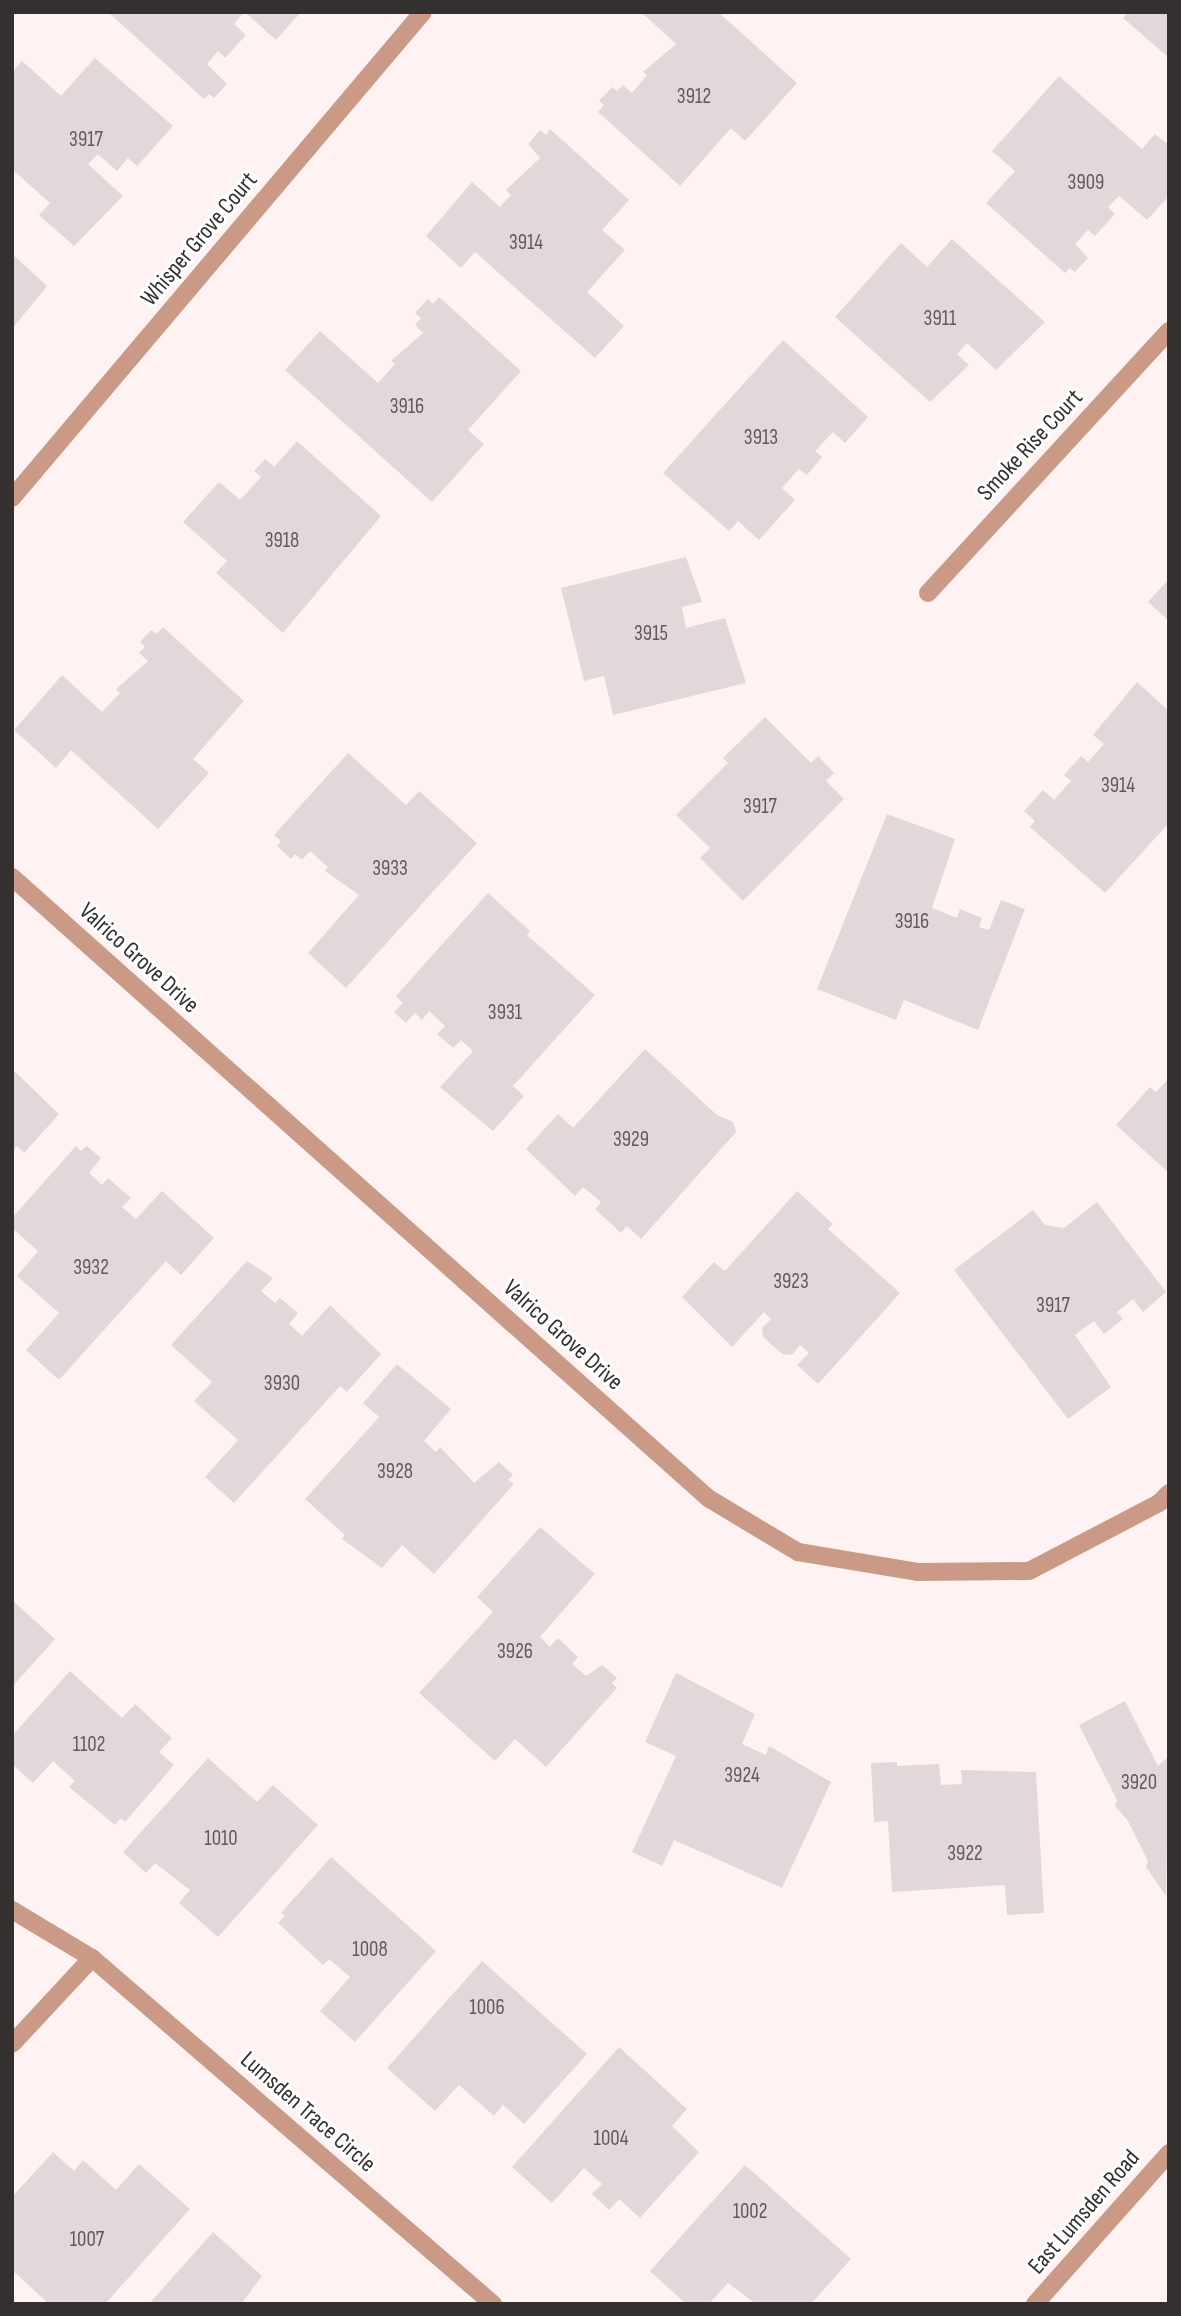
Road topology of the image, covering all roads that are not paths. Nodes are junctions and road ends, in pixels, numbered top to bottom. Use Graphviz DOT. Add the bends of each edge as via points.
graph roads {
  1 [pos="423,12"];
  2 [pos="1169,331"];
  3 [pos="12,498"];
  4 [pos="928,593"];
  5 [pos="12,877"];
  6 [pos="1169,1493"];
  7 [pos="12,1910"];
  8 [pos="92,1958"];
  9 [pos="12,2043"];
  10 [pos="1169,2153"];
  11 [pos="493,2304"];
  12 [pos="1035,2304"];
  1 -- 3 [label="street, Whisper Grove Court"];
  2 -- 4 [label="street, Smoke Rise Court"];
  5 -- 6 [label="street, Valrico Grove Drive" via="708,1498 798,1552 917,1572 1029,1571 1159,1503"];
  7 -- 8 [label="street, Lumsden Trace Circle"];
  8 -- 9 [label="street"];
  8 -- 11 [label="street, Lumsden Trace Circle"];
  10 -- 12 [label="street, East Lumsden Road"];
}
